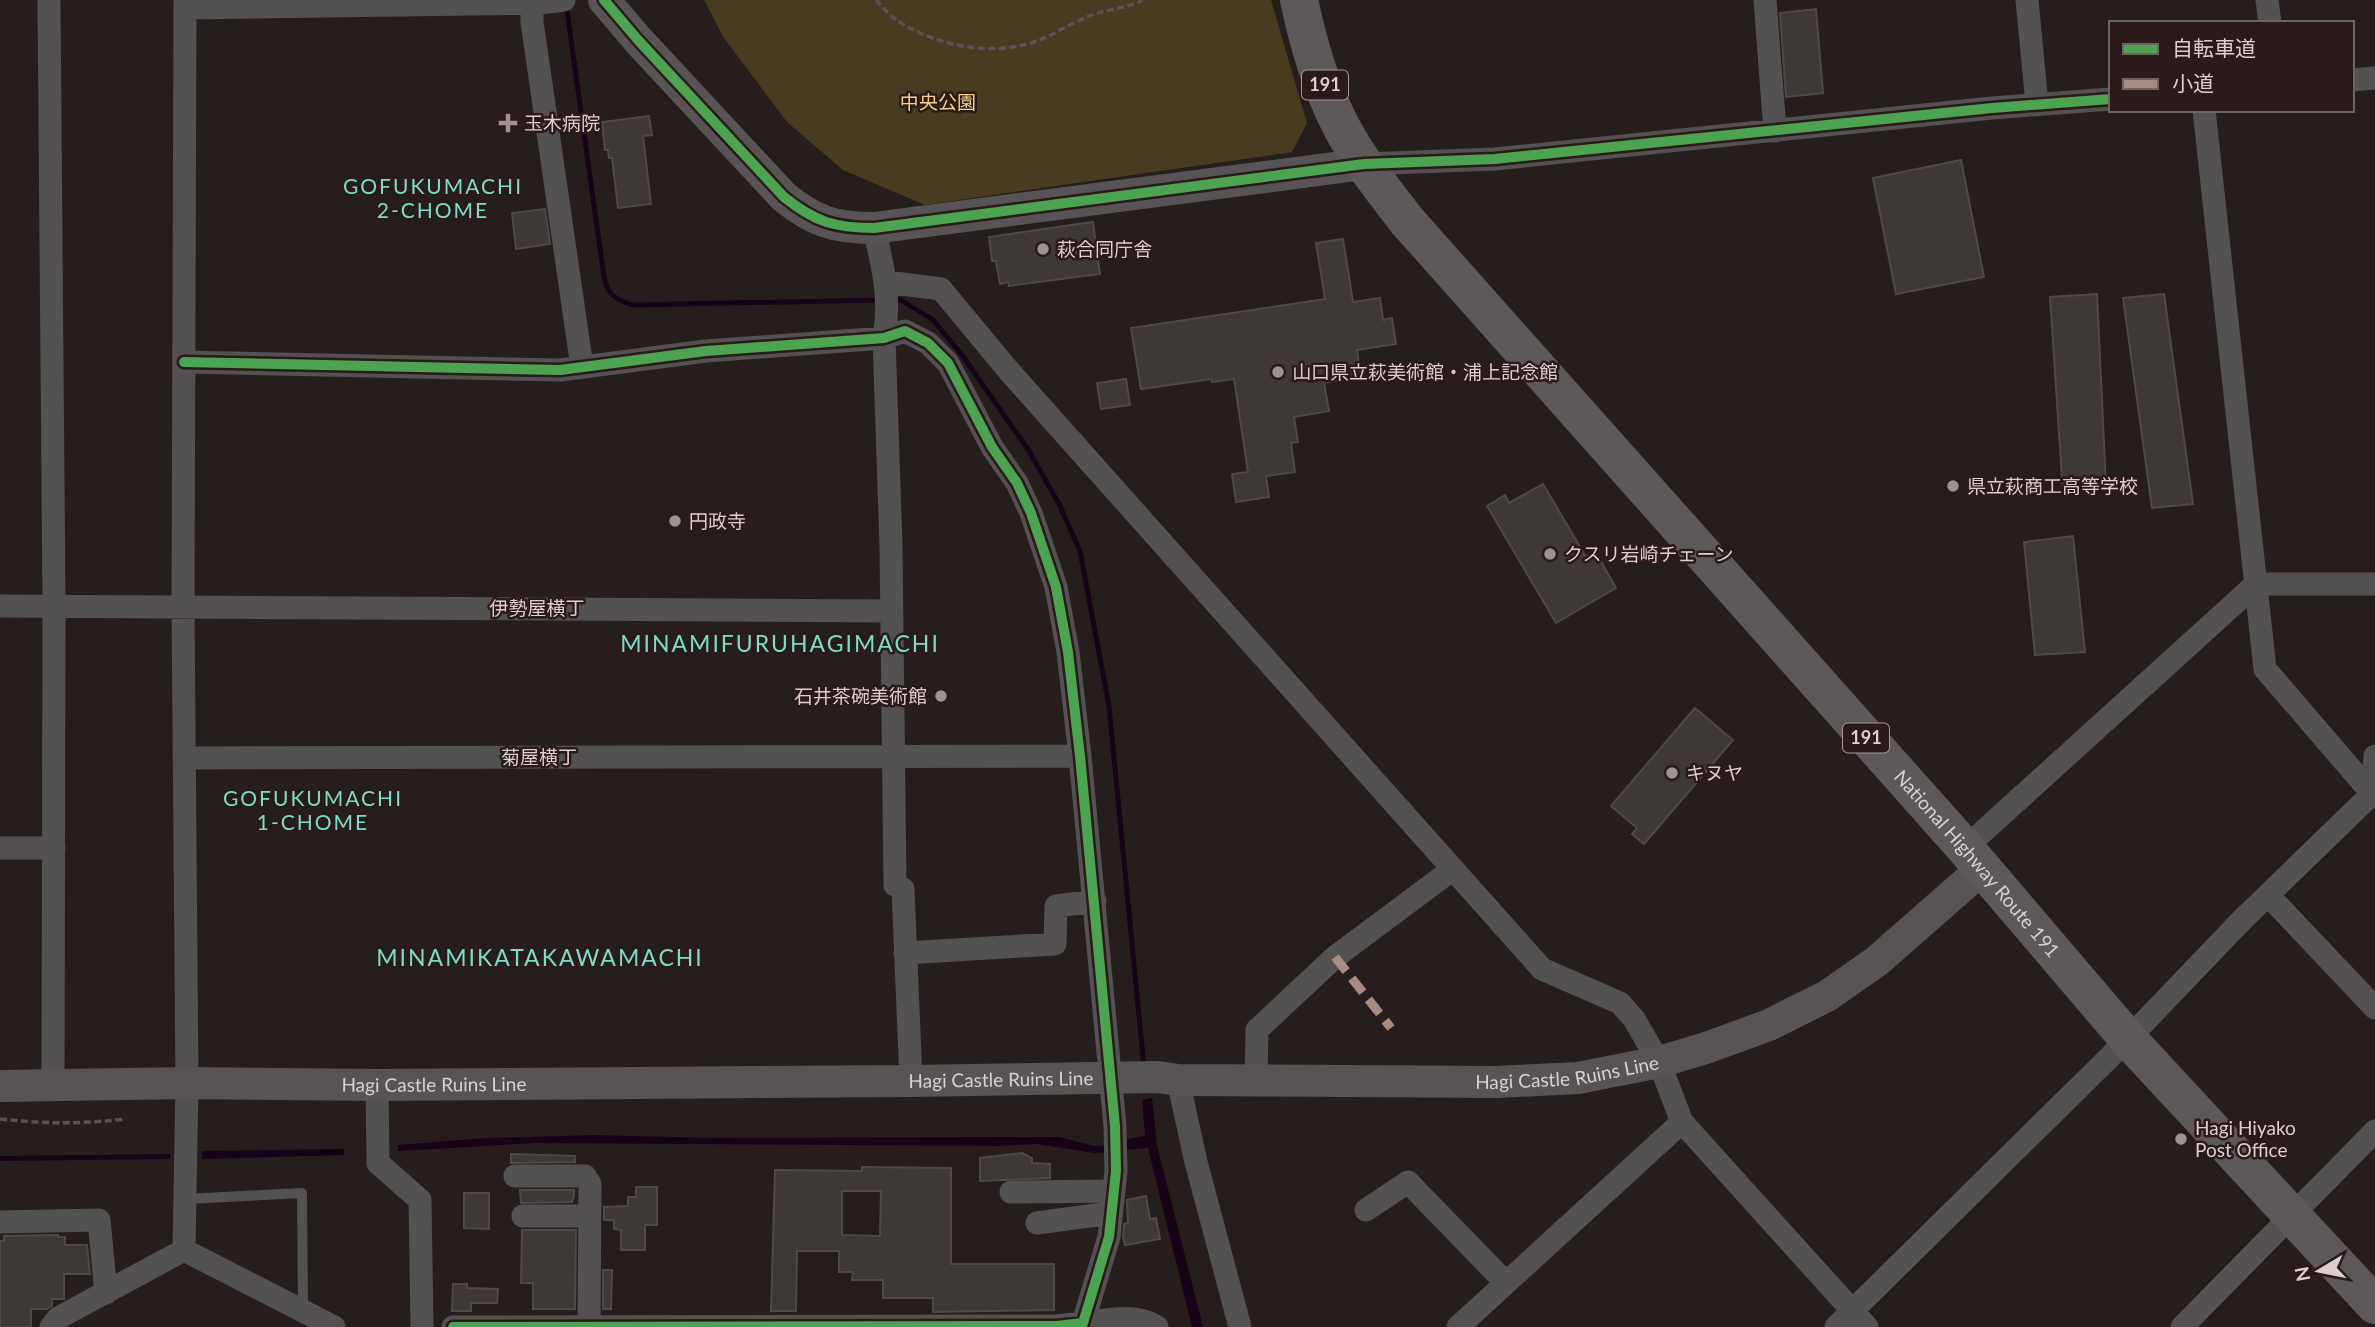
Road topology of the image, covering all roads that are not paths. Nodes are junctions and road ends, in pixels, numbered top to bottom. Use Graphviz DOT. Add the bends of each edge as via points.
graph roads {
  1 [pos="48,0"];
  2 [pos="562,0"];
  3 [pos="604,0"];
  4 [pos="1299,0"];
  5 [pos="1321,0"];
  6 [pos="1765,0"];
  7 [pos="2027,0"];
  8 [pos="2267,0"];
  9 [pos="532,1"];
  10 [pos="185,4"];
  11 [pos="2270,21"];
  12 [pos="2375,78"];
  13 [pos="2354,80"];
  14 [pos="2109,99"];
  15 [pos="2037,104"];
  16 [pos="2204,112"];
  17 [pos="1775,131"];
  18 [pos="1364,164"];
  19 [pos="874,228"];
  20 [pos="886,307"];
  21 [pos="184,362"];
  22 [pos="582,367"];
  23 [pos="2256,584"];
  24 [pos="2375,584"];
  25 [pos="183,605"];
  26 [pos="0,606"];
  27 [pos="54,606"];
  28 [pos="891,611"];
  29 [pos="2375,755"];
  30 [pos="892,756"];
  31 [pos="1080,756"];
  32 [pos="185,758"];
  33 [pos="2374,794"];
  34 [pos="0,848"];
  35 [pos="54,848"];
  36 [pos="1974,858"];
  37 [pos="1453,869"];
  38 [pos="2268,895"];
  39 [pos="1094,901"];
  40 [pos="905,953"];
  41 [pos="2375,1008"];
  42 [pos="2128,1039"];
  43 [pos="1659,1062"];
  44 [pos="1110,1077"];
  45 [pos="1168,1078"];
  46 [pos="1256,1080"];
  47 [pos="911,1081"];
  48 [pos="187,1083"];
  49 [pos="377,1084"];
  50 [pos="0,1086"];
  51 [pos="53,1086"];
  52 [pos="1682,1122"];
  53 [pos="2375,1131"];
  54 [pos="515,1176"];
  55 [pos="1011,1192"];
  56 [pos="1114,1192"];
  57 [pos="186,1199"];
  58 [pos="1366,1210"];
  59 [pos="2293,1215"];
  60 [pos="523,1216"];
  61 [pos="590,1216"];
  62 [pos="0,1222"];
  63 [pos="1037,1223"];
  64 [pos="184,1250"];
  65 [pos="1506,1283"];
  66 [pos="106,1293"];
  67 [pos="2375,1305"];
  68 [pos="303,1312"];
  69 [pos="1859,1318"];
  70 [pos="1083,1323"];
  71 [pos="523,1326"];
  72 [pos="589,1326"];
  73 [pos="51,1327"];
  74 [pos="334,1327"];
  75 [pos="422,1327"];
  76 [pos="453,1327"];
  77 [pos="784,1327"];
  78 [pos="1058,1327"];
  79 [pos="1157,1327"];
  80 [pos="1240,1327"];
  81 [pos="1458,1327"];
  82 [pos="1836,1327"];
  83 [pos="2182,1327"];
  1 -- 27 [label="street"];
  2 -- 9 [label="street"];
  3 -- 19 [label="main road" via="784,197 823,223"];
  4 -- 18 [label="highway, National Highway Route 191 / 191" via="1337,118"];
  5 -- 18 [label="highway, National Highway Route 191 / 191"];
  6 -- 17 [label="street"];
  7 -- 15 [label="street"];
  8 -- 11 [label="street"];
  9 -- 10 [label="street"];
  9 -- 22 [label="street"];
  10 -- 21 [label="street"];
  12 -- 13 [label="street"];
  14 -- 15 [label="street"];
  15 -- 17 [label="street"];
  16 -- 23 [label="street"];
  17 -- 18 [label="street" via="1495,159"];
  18 -- 19 [label="main road"];
  18 -- 36 [label="highway, National Highway Route 191 / 191" via="1406,221"];
  19 -- 20 [label="street"];
  20 -- 22 [label="street" via="706,351"];
  20 -- 28 [label="street"];
  20 -- 31 [label="street" via="905,331 928,343 948,363 1031,513 1058,600"];
  20 -- 37 [label="street" via="941,289"];
  21 -- 22 [label="street"];
  21 -- 25 [label="street"];
  23 -- 24 [label="street"];
  23 -- 33 [label="street" via="2265,669"];
  23 -- 36 [label="street"];
  25 -- 27 [label="street, 伊勢屋横丁"];
  25 -- 28 [label="street, 伊勢屋横丁"];
  25 -- 32 [label="street"];
  26 -- 27 [label="street, 伊勢屋横丁"];
  27 -- 35 [label="street"];
  28 -- 30 [label="street"];
  29 -- 33 [label="street"];
  30 -- 31 [label="street, 菊屋横丁"];
  30 -- 32 [label="street, 菊屋横丁"];
  30 -- 40 [label="street" via="895,886 903,889"];
  31 -- 39 [label="street"];
  32 -- 48 [label="street"];
  33 -- 38 [label="street"];
  34 -- 35 [label="street"];
  35 -- 51 [label="street"];
  36 -- 42 [label="highway, National Highway Route 191 / 191"];
  36 -- 43 [label="main road, Hagi Castle Ruins Line" via="1877,961 1827,996 1769,1025"];
  37 -- 43 [label="street" via="1542,969 1620,1003"];
  37 -- 46 [label="street" via="1335,957 1257,1030"];
  38 -- 41 [label="street"];
  38 -- 42 [label="street"];
  39 -- 40 [label="street" via="1056,906 1055,944"];
  39 -- 44 [label="street"];
  40 -- 47 [label="street"];
  42 -- 59 [label="highway, National Highway Route 191 / 191"];
  42 -- 69 [label="street"];
  43 -- 46 [label="main road, Hagi Castle Ruins Line" via="1578,1078 1496,1082"];
  43 -- 52 [label="street"];
  44 -- 45 [label="main road, Hagi Castle Ruins Line"];
  44 -- 47 [label="main road, Hagi Castle Ruins Line"];
  44 -- 56 [label="street"];
  45 -- 46 [label="main road, Hagi Castle Ruins Line"];
  45 -- 80 [label="street" via="1196,1162"];
  47 -- 49 [label="main road, Hagi Castle Ruins Line"];
  48 -- 49 [label="main road, Hagi Castle Ruins Line"];
  48 -- 51 [label="main road, Hagi Castle Ruins Line"];
  48 -- 57 [label="street"];
  49 -- 75 [label="street" via="378,1163 420,1200"];
  50 -- 51 [label="main road, Hagi Castle Ruins Line"];
  52 -- 65 [label="street"];
  52 -- 69 [label="street"];
  53 -- 59 [label="street"];
  54 -- 61 [label="street" via="585,1176 590,1184"];
  55 -- 56 [label="street"];
  56 -- 63 [label="street"];
  56 -- 70 [label="street" via="1109,1237"];
  57 -- 64 [label="street"];
  57 -- 68 [label="lane" via="302,1194"];
  58 -- 65 [label="street" via="1408,1182"];
  59 -- 67 [label="highway, National Highway Route 191 / 191"];
  59 -- 83 [label="street"];
  60 -- 61 [label="street"];
  61 -- 72 [label="street"];
  62 -- 66 [label="street" via="99,1220"];
  64 -- 66 [label="street"];
  64 -- 68 [label="street"];
  65 -- 81 [label="street"];
  66 -- 73 [label="street" via="58,1318"];
  68 -- 74 [label="street"];
  69 -- 82 [label="street"];
  70 -- 78 [label="street"];
  70 -- 79 [label="street" via="1125,1318 1147,1320"];
  71 -- 72 [label="street"];
  71 -- 76 [label="street"];
  72 -- 77 [label="street"];
  77 -- 78 [label="street"];
}
